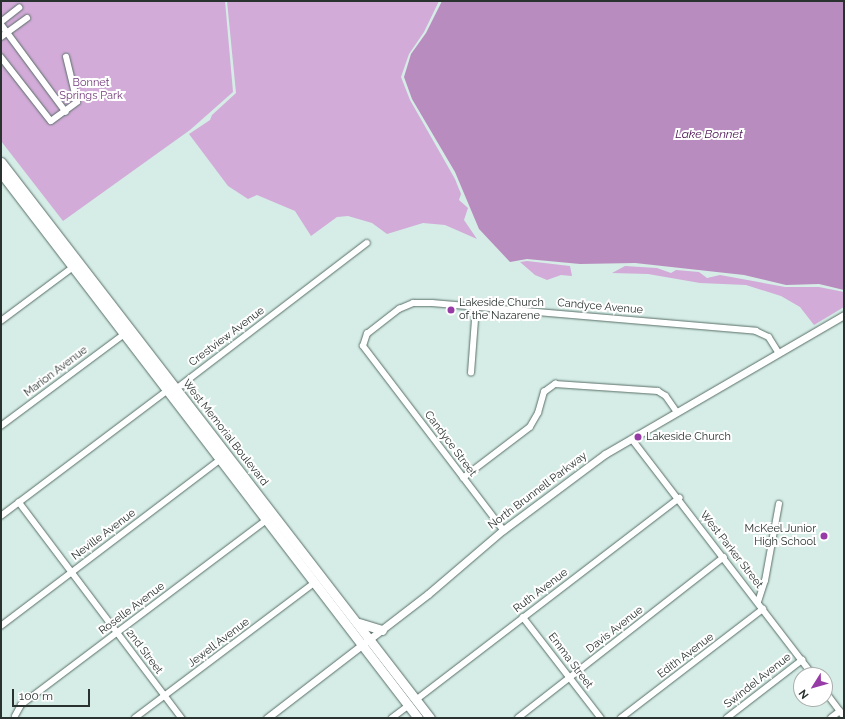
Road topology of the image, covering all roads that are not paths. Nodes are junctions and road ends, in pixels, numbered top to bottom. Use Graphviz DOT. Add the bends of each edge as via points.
graph roads {
  1 [pos="19,8"];
  2 [pos="27,18"];
  3 [pos="1,23"];
  4 [pos="7,32"];
  5 [pos="1,37"];
  6 [pos="1,57"];
  7 [pos="66,57"];
  8 [pos="66,112"];
  9 [pos="1,162"];
  10 [pos="1,173"];
  11 [pos="367,243"];
  12 [pos="76,265"];
  13 [pos="476,307"];
  14 [pos="844,315"];
  15 [pos="1,321"];
  16 [pos="126,331"];
  17 [pos="779,353"];
  18 [pos="381,371"];
  19 [pos="471,373"];
  20 [pos="172,390"];
  21 [pos="677,412"];
  22 [pos="1,426"];
  23 [pos="632,438"];
  24 [pos="220,460"];
  25 [pos="463,478"];
  26 [pos="679,498"];
  27 [pos="18,502"];
  28 [pos="253,504"];
  29 [pos="779,504"];
  30 [pos="1,516"];
  31 [pos="274,516"];
  32 [pos="265,521"];
  33 [pos="503,530"];
  34 [pos="287,533"];
  35 [pos="724,557"];
  36 [pos="72,572"];
  37 [pos="314,583"];
  38 [pos="758,602"];
  39 [pos="763,609"];
  40 [pos="523,617"];
  41 [pos="356,621"];
  42 [pos="1,626"];
  43 [pos="382,630"];
  44 [pos="117,632"];
  45 [pos="370,640"];
  46 [pos="362,646"];
  47 [pos="802,660"];
  48 [pos="807,667"];
  49 [pos="569,678"];
  50 [pos="165,696"];
  51 [pos="833,702"];
  52 [pos="412,703"];
  53 [pos="842,714"];
  54 [pos="15,716"];
  55 [pos="135,718"];
  56 [pos="182,718"];
  57 [pos="267,718"];
  58 [pos="392,718"];
  59 [pos="418,718"];
  60 [pos="430,718"];
  61 [pos="518,718"];
  62 [pos="601,718"];
  63 [pos="621,718"];
  64 [pos="727,718"];
  65 [pos="831,718"];
  1 -- 3 [label="street"];
  2 -- 4 [label="street"];
  3 -- 4 [label="street"];
  4 -- 5 [label="street"];
  4 -- 8 [label="street"];
  6 -- 8 [label="street" via="48,120 54,120"];
  7 -- 8 [label="street" via="77,102"];
  9 -- 12 [label="main road, West Memorial Boulevard"];
  10 -- 12 [label="main road, West Memorial Boulevard" via="35,220"];
  11 -- 20 [label="street, Crestview Avenue"];
  12 -- 15 [label="street"];
  12 -- 16 [label="main road, West Memorial Boulevard"];
  13 -- 17 [label="street, Candyce Avenue" via="756,331 769,337"];
  13 -- 18 [label="street, Candyce Avenue" via="413,303 399,309 367,334 363,341 365,350"];
  13 -- 19 [label="street"];
  14 -- 17 [label="street, North Brunnell Parkway"];
  16 -- 20 [label="main road, West Memorial Boulevard"];
  16 -- 22 [label="street, Marion Avenue"];
  17 -- 21 [label="street, North Brunnell Parkway"];
  18 -- 25 [label="street, Candyce Street"];
  20 -- 24 [label="main road, West Memorial Boulevard"];
  20 -- 27 [label="street, Crestview Avenue"];
  20 -- 31 [label="main road, West Memorial Boulevard"];
  21 -- 23 [label="street, North Brunnell Parkway"];
  21 -- 25 [label="street" via="666,396 658,391 555,384 544,392 538,413 530,427"];
  23 -- 26 [label="street, West Parker Street"];
  23 -- 33 [label="street, North Brunnell Parkway" via="605,454"];
  24 -- 28 [label="main road, West Memorial Boulevard"];
  24 -- 36 [label="street, Neville Avenue"];
  25 -- 33 [label="street, Candyce Street"];
  26 -- 35 [label="street, West Parker Street"];
  26 -- 40 [label="street, Ruth Avenue"];
  27 -- 30 [label="street, Crestview Avenue"];
  27 -- 36 [label="street, 2nd Street"];
  28 -- 31 [label="main road"];
  28 -- 32 [label="main road, West Memorial Boulevard"];
  29 -- 38 [label="street" via="765,581"];
  31 -- 34 [label="main road, West Memorial Boulevard"];
  32 -- 34 [label="main road"];
  32 -- 37 [label="main road, West Memorial Boulevard"];
  32 -- 44 [label="street, Roselle Avenue"];
  33 -- 43 [label="street, North Brunnell Parkway"];
  34 -- 41 [label="main road, West Memorial Boulevard"];
  35 -- 38 [label="street, West Parker Street"];
  35 -- 49 [label="street, Davis Avenue"];
  36 -- 42 [label="street, Neville Avenue"];
  36 -- 44 [label="street, 2nd Street"];
  37 -- 46 [label="main road, West Memorial Boulevard"];
  37 -- 50 [label="street, Jewell Avenue"];
  38 -- 39 [label="street, West Parker Street"];
  39 -- 47 [label="street, West Parker Street"];
  39 -- 63 [label="street, Edith Avenue"];
  40 -- 49 [label="street, Emma Street"];
  40 -- 52 [label="street, Ruth Avenue"];
  41 -- 43 [label="main road" via="368,628"];
  41 -- 45 [label="main road, West Memorial Boulevard"];
  43 -- 45 [label="street, North Brunnell Parkway"];
  44 -- 50 [label="street, 2nd Street"];
  44 -- 54 [label="street, Roselle Avenue" via="21,705"];
  45 -- 46 [label="street, North Brunnell Parkway"];
  45 -- 52 [label="main road, West Memorial Boulevard"];
  46 -- 52 [label="main road, West Memorial Boulevard"];
  46 -- 57 [label="street, North Brunnell Parkway"];
  47 -- 48 [label="street, West Parker Street"];
  47 -- 64 [label="street, Swindel Avenue"];
  49 -- 61 [label="street, Davis Avenue"];
  49 -- 62 [label="street, Emma Street"];
  50 -- 55 [label="street, Jewell Avenue"];
  50 -- 56 [label="street, 2nd Street"];
  51 -- 53 [label="street"];
  52 -- 58 [label="street, Ruth Avenue"];
  52 -- 59 [label="main road, West Memorial Boulevard"];
  52 -- 60 [label="main road, West Memorial Boulevard"];
  53 -- 65 [label="street"];
}
